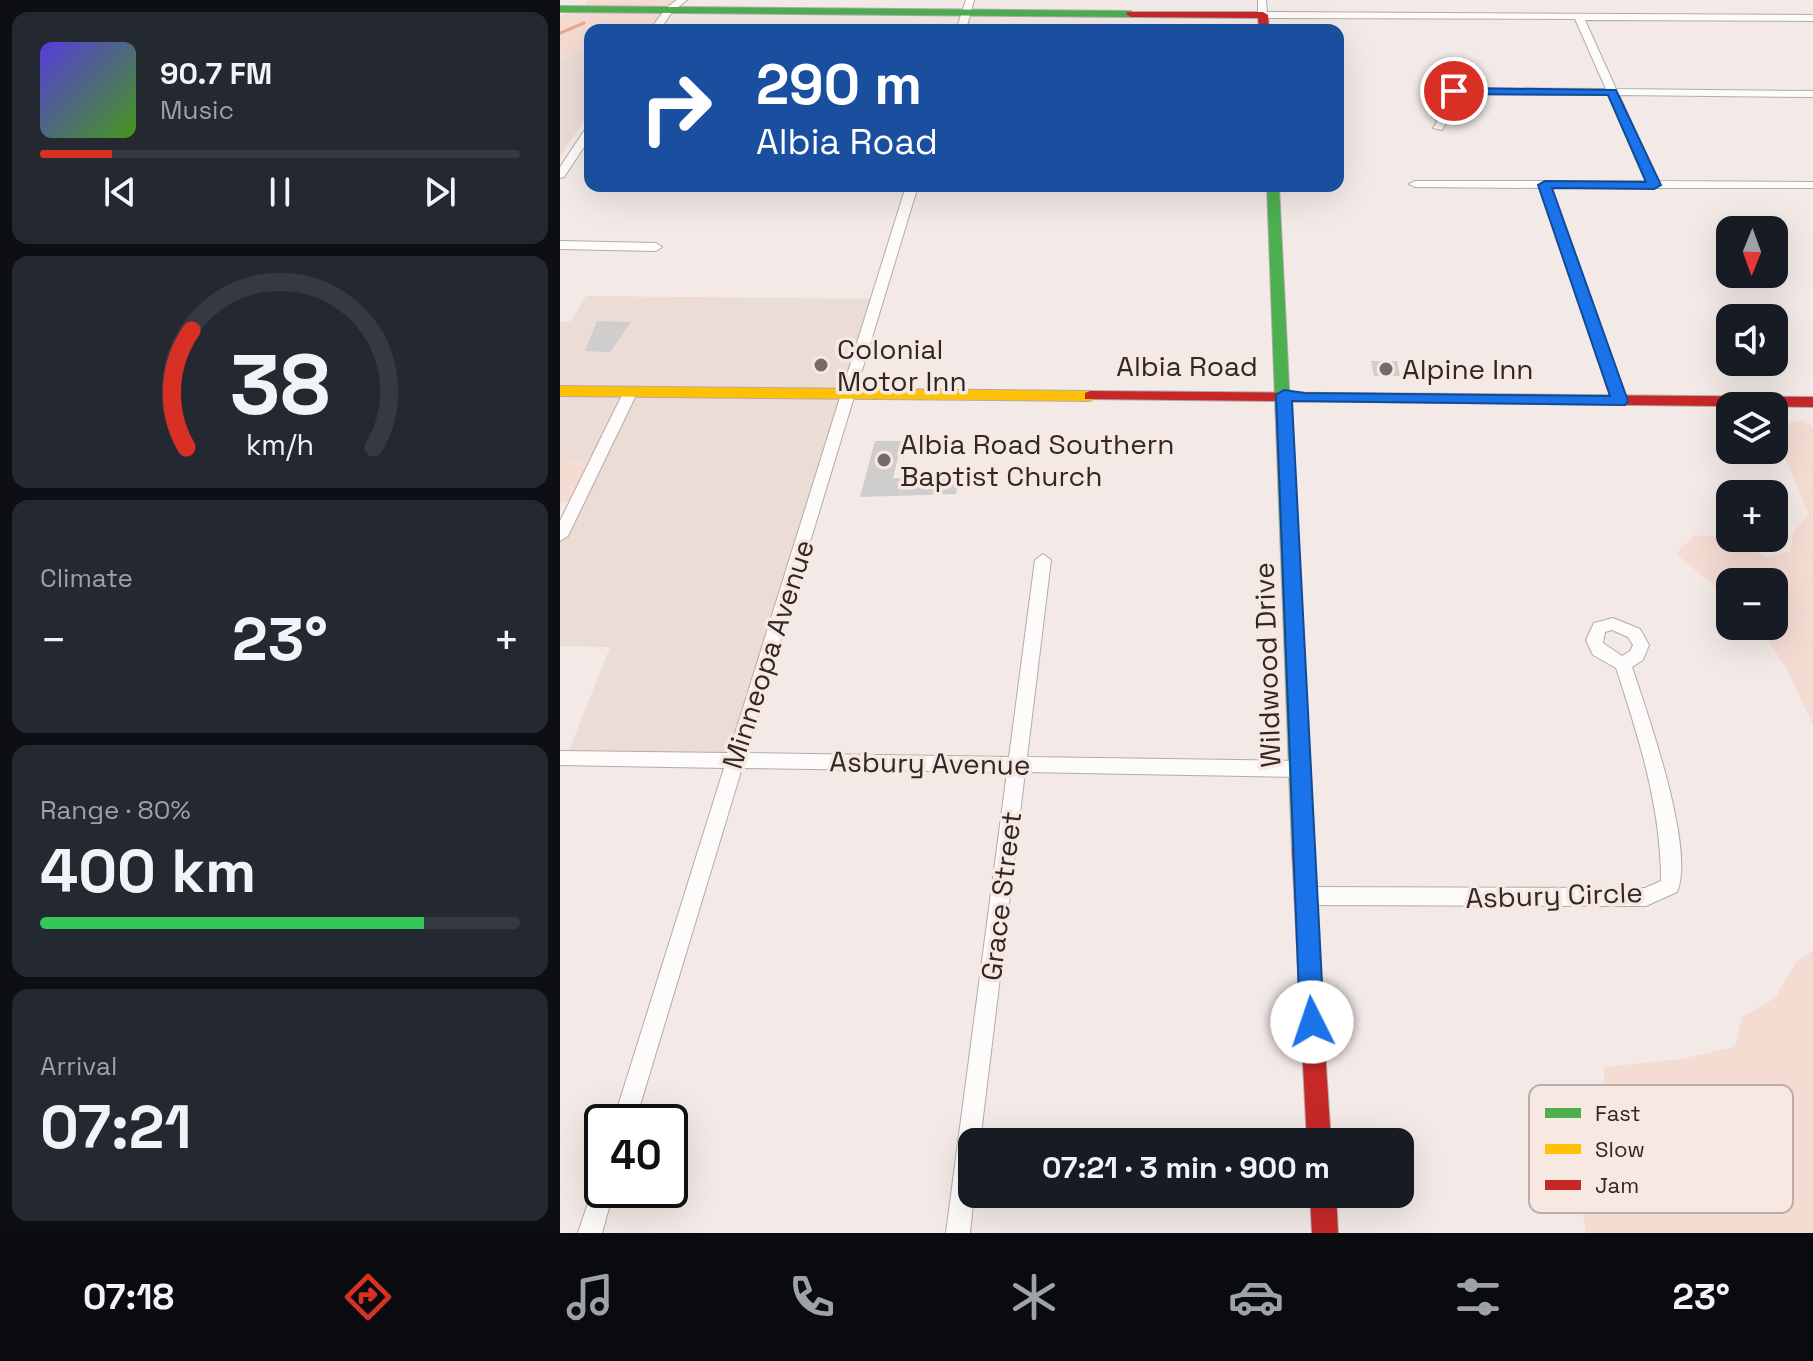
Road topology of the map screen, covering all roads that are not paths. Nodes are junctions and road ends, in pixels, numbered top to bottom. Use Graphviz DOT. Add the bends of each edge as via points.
graph roads {
  1 [pos="676,5"];
  2 [pos="560,9"];
  3 [pos="966,14"];
  4 [pos="1263,15"];
  5 [pos="1579,17"];
  6 [pos="1813,18"];
  7 [pos="660,24"];
  8 [pos="1612,92"];
  9 [pos="1813,94"];
  10 [pos="1438,128"];
  11 [pos="584,139"];
  12 [pos="560,175"];
  13 [pos="1415,184"];
  14 [pos="1545,185"];
  15 [pos="1654,185"];
  16 [pos="1813,185"];
  17 [pos="910,192"];
  18 [pos="1273,192"];
  19 [pos="560,245"];
  20 [pos="656,247"];
  21 [pos="560,391"];
  22 [pos="631,391"];
  23 [pos="851,392"];
  24 [pos="1284,395"];
  25 [pos="1620,401"];
  26 [pos="1813,402"];
  27 [pos="560,536"];
  28 [pos="1043,560"];
  29 [pos="1623,664"];
  30 [pos="560,758"];
  31 [pos="735,759"];
  32 [pos="1018,765"];
  33 [pos="1300,769"];
  34 [pos="1304,896"];
  35 [pos="630,1104"];
  36 [pos="1318,1128"];
  37 [pos="598,1208"];
  38 [pos="1324,1208"];
  39 [pos="590,1233"];
  40 [pos="958,1233"];
  41 [pos="1325,1233"];
  1 -- 2 [label="street"];
  1 -- 3 [label="street"];
  1 -- 7 [label="street"];
  3 -- 4 [label="street"];
  4 -- 5 [label="street"];
  5 -- 6 [label="street"];
  5 -- 8 [label="street"];
  8 -- 9 [label="street"];
  8 -- 10 [label="street" via="1444,91 1435,97 1442,122"];
  8 -- 15 [label="street"];
  11 -- 12 [label="street"];
  13 -- 14 [label="street"];
  14 -- 15 [label="street"];
  14 -- 25 [label="street"];
  15 -- 16 [label="street"];
  17 -- 23 [label="street, Minneopa Avenue"];
  18 -- 24 [label="street, Wildwood Drive"];
  19 -- 20 [label="street"];
  21 -- 22 [label="street, Albia Road"];
  22 -- 23 [label="street, Albia Road"];
  22 -- 27 [label="street"];
  23 -- 24 [label="street, Albia Road"];
  23 -- 31 [label="street, Minneopa Avenue"];
  24 -- 25 [label="street, Albia Road"];
  24 -- 33 [label="street, Wildwood Drive"];
  25 -- 26 [label="street, Albia Road"];
  28 -- 32 [label="street, Grace Street"];
  29 -- 34 [label="street, Asbury Circle" via="1666,816 1670,886 1646,897"];
  30 -- 31 [label="street, Asbury Avenue"];
  31 -- 32 [label="street, Asbury Avenue"];
  31 -- 35 [label="street, Minneopa Avenue"];
  32 -- 33 [label="street, Asbury Avenue"];
  32 -- 40 [label="street, Grace Street"];
  33 -- 34 [label="street, Wildwood Drive"];
  34 -- 36 [label="street, Wildwood Drive"];
  37 -- 39 [label="street"];
  38 -- 41 [label="street"];
}
